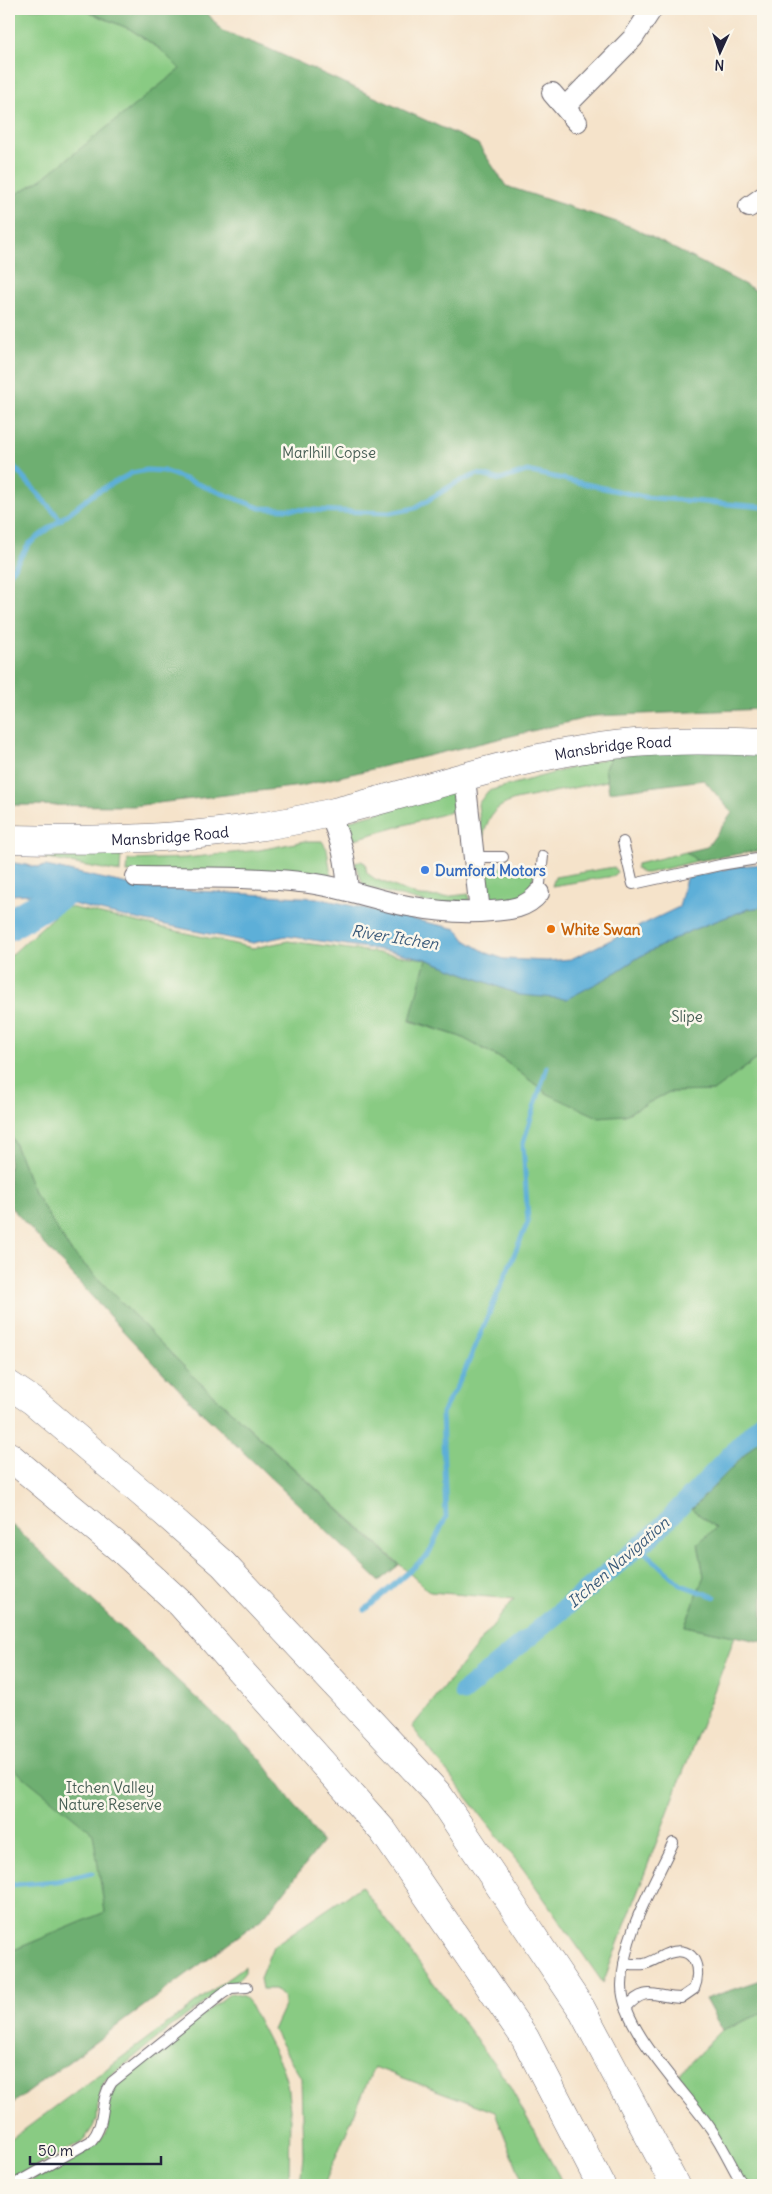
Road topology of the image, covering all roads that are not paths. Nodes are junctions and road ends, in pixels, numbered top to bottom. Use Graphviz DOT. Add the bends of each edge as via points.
graph roads {
  1 [pos="652,9"];
  2 [pos="552,93"];
  3 [pos="763,742"];
  4 [pos="465,778"];
  5 [pos="329,813"];
  6 [pos="9,839"];
  7 [pos="624,842"];
  8 [pos="475,856"];
  9 [pos="543,856"];
  10 [pos="504,857"];
  11 [pos="763,858"];
  12 [pos="136,877"];
  13 [pos="348,891"];
  14 [pos="539,893"];
  15 [pos="480,912"];
  16 [pos="9,1385"];
  17 [pos="9,1456"];
  18 [pos="673,1842"];
  19 [pos="624,1963"];
  20 [pos="247,1987"];
  21 [pos="626,2008"];
  22 [pos="13,2185"];
  23 [pos="601,2185"];
  24 [pos="675,2185"];
  25 [pos="743,2185"];
  1 -- 2 [label="street" via="633,38 571,115"];
  3 -- 4 [label="main road, Mansbridge Road" via="654,740 542,757"];
  4 -- 5 [label="main road, Mansbridge Road"];
  4 -- 8 [label="street"];
  5 -- 6 [label="main road, Mansbridge Road" via="255,827 165,838"];
  5 -- 13 [label="street" via="346,858"];
  7 -- 11 [label="lane" via="633,884"];
  8 -- 10 [label="lane"];
  8 -- 15 [label="street"];
  9 -- 14 [label="lane"];
  12 -- 13 [label="street" via="264,879 303,882"];
  13 -- 15 [label="street" via="407,906"];
  14 -- 15 [label="street" via="524,906"];
  16 -- 24 [label="main road" via="33,1401 223,1564 438,1794 581,2008"];
  17 -- 23 [label="main road" via="181,1604 383,1831 525,2038"];
  18 -- 19 [label="lane" via="640,1910"];
  19 -- 21 [label="lane" via="622,1986"];
  19 -- 21 [label="lane" via="641,1965 668,1953 683,1952 694,1959 699,1972 694,1989 681,1998 645,1994"];
  20 -- 22 [label="lane" via="231,1988 222,1994 112,2082 105,2098 102,2124 91,2141"];
  21 -- 25 [label="lane" via="634,2026 712,2130"];
}
